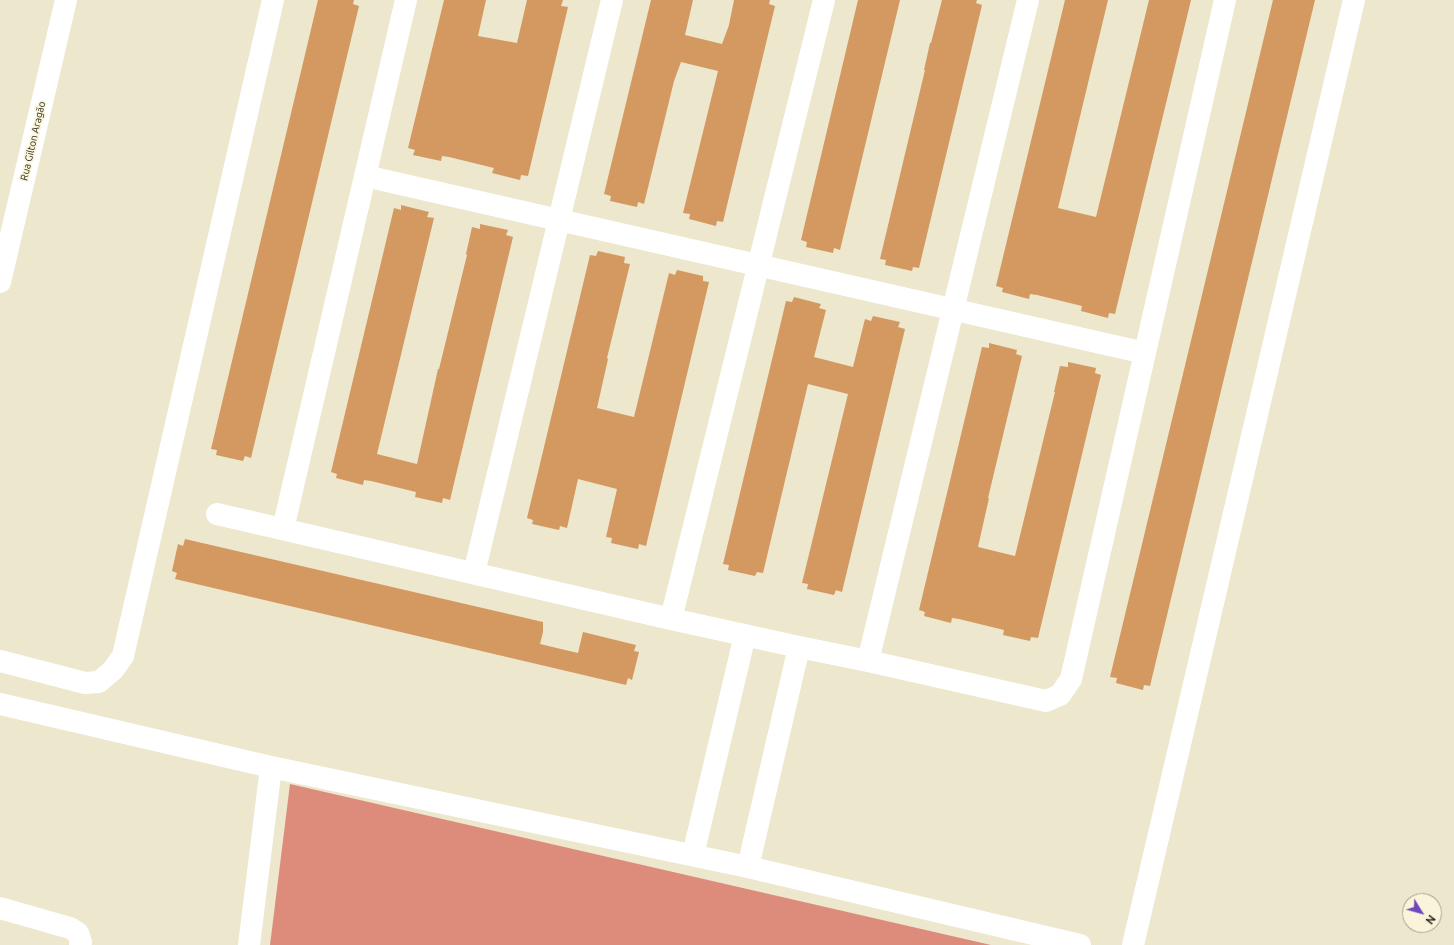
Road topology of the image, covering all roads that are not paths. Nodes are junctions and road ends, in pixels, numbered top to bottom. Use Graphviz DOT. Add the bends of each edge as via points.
graph roads {
  1 [pos="66,0"];
  2 [pos="273,0"];
  3 [pos="406,0"];
  4 [pos="612,0"];
  5 [pos="824,0"];
  6 [pos="1028,0"];
  7 [pos="1225,0"];
  8 [pos="1354,0"];
  9 [pos="365,176"];
  10 [pos="559,220"];
  11 [pos="758,265"];
  12 [pos="0,282"];
  13 [pos="953,309"];
  14 [pos="1145,353"];
  15 [pos="217,514"];
  16 [pos="283,529"];
  17 [pos="474,573"];
  18 [pos="671,619"];
  19 [pos="745,635"];
  20 [pos="799,647"];
  21 [pos="0,661"];
  22 [pos="868,661"];
  23 [pos="0,704"];
  24 [pos="271,767"];
  25 [pos="693,855"];
  26 [pos="748,867"];
  27 [pos="0,908"];
  28 [pos="80,945"];
  29 [pos="249,945"];
  30 [pos="1080,945"];
  31 [pos="1133,945"];
  1 -- 12 [label="street, Rua Gilton Aragão"];
  2 -- 21 [label="street" via="123,656 113,670 99,682 85,683"];
  3 -- 9 [label="street"];
  4 -- 10 [label="street"];
  5 -- 11 [label="street"];
  6 -- 13 [label="street"];
  7 -- 14 [label="street"];
  8 -- 31 [label="street"];
  9 -- 10 [label="street"];
  9 -- 16 [label="street"];
  10 -- 11 [label="street"];
  10 -- 17 [label="street"];
  11 -- 13 [label="street"];
  11 -- 18 [label="street"];
  13 -- 14 [label="street"];
  13 -- 22 [label="street"];
  14 -- 22 [label="street" via="1071,679 1060,695 1046,701"];
  15 -- 16 [label="street"];
  16 -- 17 [label="street"];
  17 -- 18 [label="street"];
  18 -- 19 [label="street"];
  19 -- 20 [label="street"];
  19 -- 25 [label="street"];
  20 -- 22 [label="street"];
  20 -- 26 [label="street"];
  23 -- 24 [label="street"];
  24 -- 25 [label="street"];
  24 -- 29 [label="street"];
  25 -- 26 [label="street"];
  26 -- 30 [label="street"];
  27 -- 28 [label="street" via="70,928 78,933"];
}
